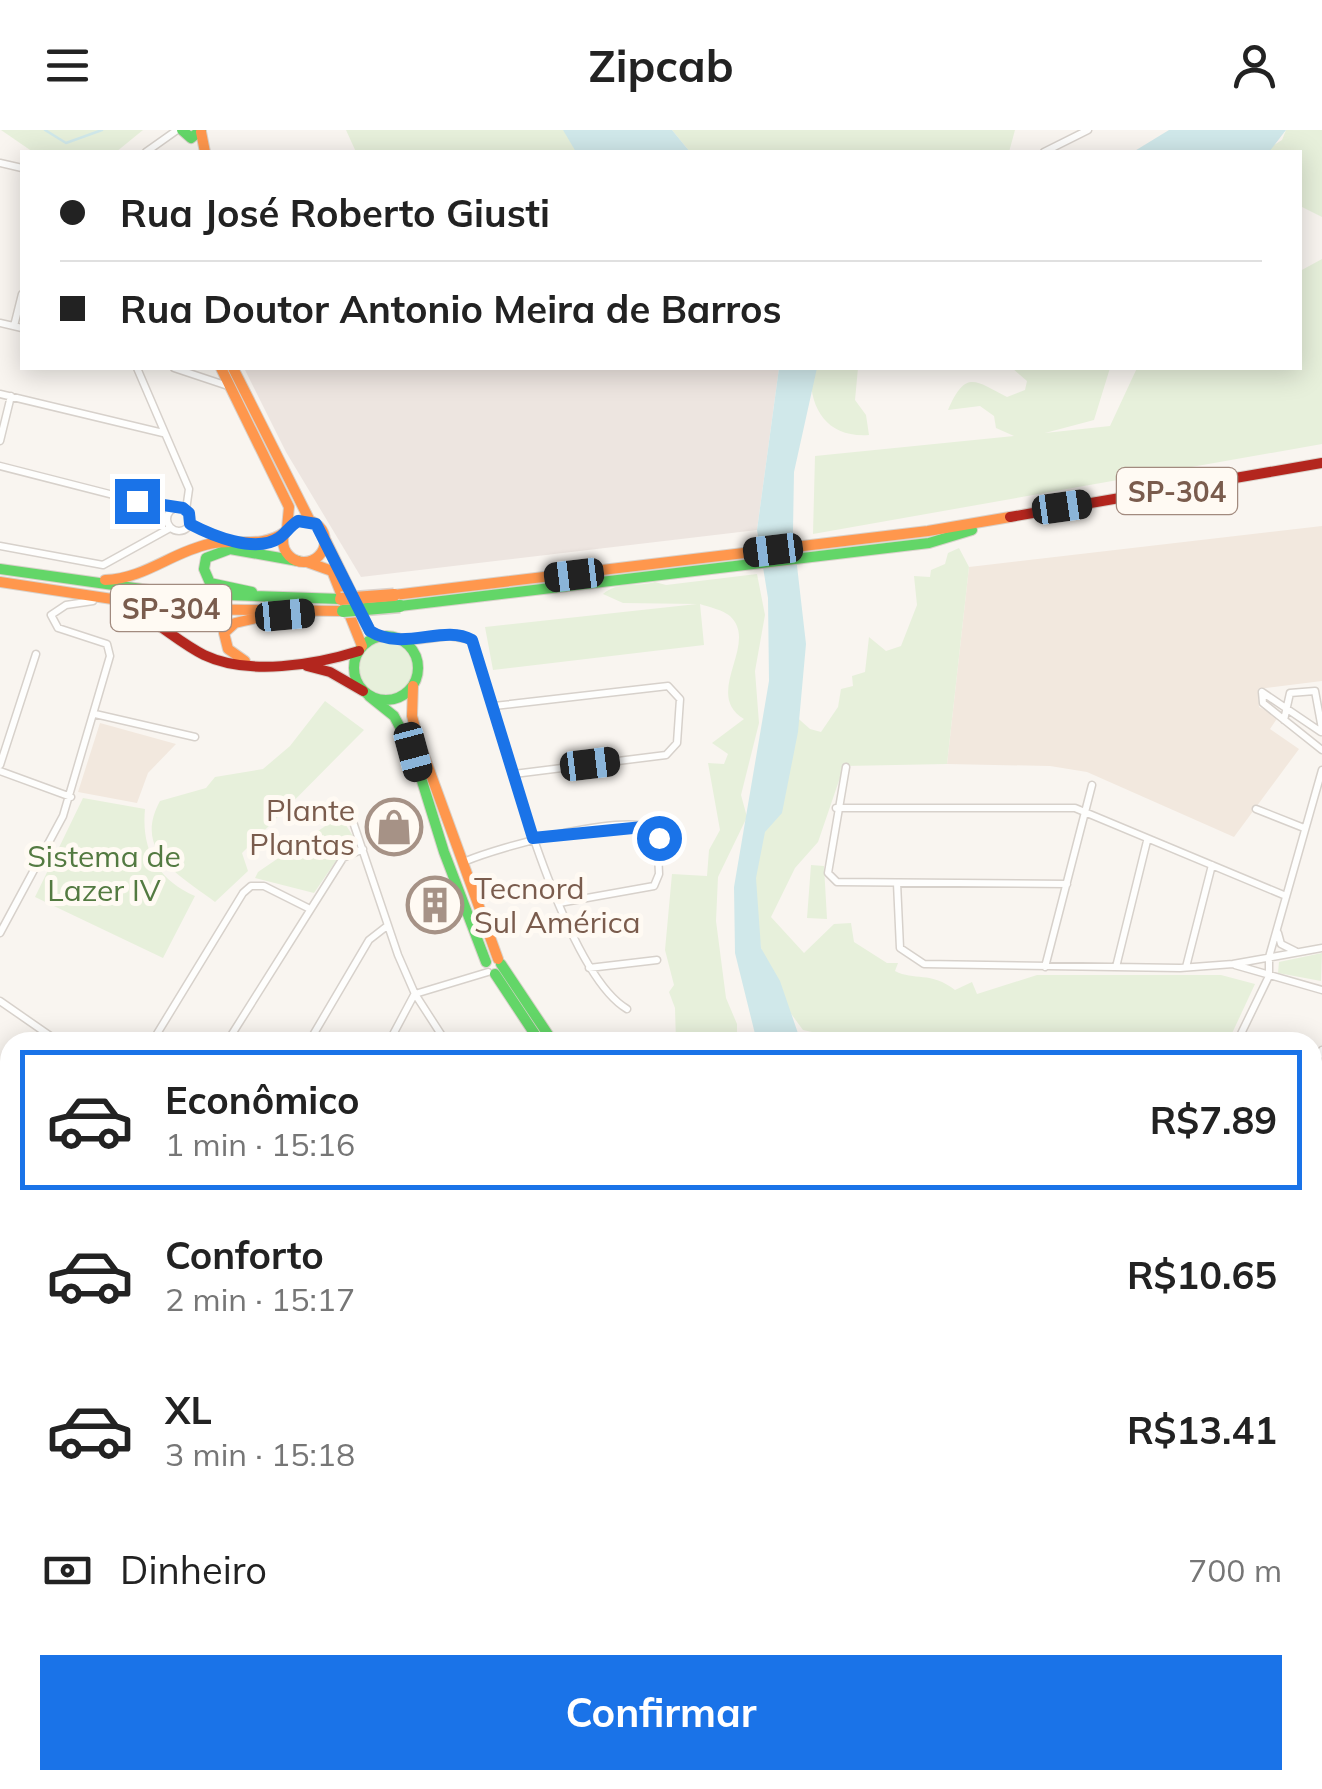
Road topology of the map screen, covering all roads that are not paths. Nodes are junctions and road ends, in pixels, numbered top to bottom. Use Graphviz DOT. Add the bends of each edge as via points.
graph roads {
  1 [pos="1088,130"];
  2 [pos="201,131"];
  3 [pos="181,132"];
  4 [pos="150,150"];
  5 [pos="1048,150"];
  6 [pos="0,323"];
  7 [pos="18,327"];
  8 [pos="139,370"];
  9 [pos="182,370"];
  10 [pos="189,370"];
  11 [pos="222,370"];
  12 [pos="233,370"];
  13 [pos="186,371"];
  14 [pos="228,386"];
  15 [pos="0,394"];
  16 [pos="10,396"];
  17 [pos="164,433"];
  18 [pos="0,442"];
  19 [pos="1322,462"];
  20 [pos="0,466"];
  21 [pos="172,510"];
  22 [pos="186,510"];
  23 [pos="310,521"];
  24 [pos="190,524"];
  25 [pos="170,528"];
  26 [pos="286,530"];
  27 [pos="324,538"];
  28 [pos="244,541"];
  29 [pos="0,546"];
  30 [pos="302,561"];
  31 [pos="3,574"];
  32 [pos="99,600"];
  33 [pos="115,602"];
  34 [pos="341,603"];
  35 [pos="318,612"];
  36 [pos="380,637"];
  37 [pos="404,642"];
  38 [pos="361,648"];
  39 [pos="36,654"];
  40 [pos="290,662"];
  41 [pos="252,664"];
  42 [pos="413,686"];
  43 [pos="366,694"];
  44 [pos="494,706"];
  45 [pos="1284,706"];
  46 [pos="95,714"];
  47 [pos="1284,720"];
  48 [pos="1322,731"];
  49 [pos="195,737"];
  50 [pos="1322,750"];
  51 [pos="846,766"];
  52 [pos="0,768"];
  53 [pos="1322,770"];
  54 [pos="514,774"];
  55 [pos="1092,785"];
  56 [pos="70,796"];
  57 [pos="836,808"];
  58 [pos="1256,810"];
  59 [pos="1086,811"];
  60 [pos="350,816"];
  61 [pos="1304,828"];
  62 [pos="533,838"];
  63 [pos="1148,841"];
  64 [pos="363,849"];
  65 [pos="466,861"];
  66 [pos="1212,866"];
  67 [pos="897,883"];
  68 [pos="1067,884"];
  69 [pos="1286,896"];
  70 [pos="560,904"];
  71 [pos="308,908"];
  72 [pos="387,926"];
  73 [pos="1277,929"];
  74 [pos="0,934"];
  75 [pos="1322,948"];
  76 [pos="1296,952"];
  77 [pos="1269,957"];
  78 [pos="657,960"];
  79 [pos="1233,964"];
  80 [pos="494,966"];
  81 [pos="1045,967"];
  82 [pos="1116,967"];
  83 [pos="1186,967"];
  84 [pos="590,968"];
  85 [pos="1268,976"];
  86 [pos="1322,990"];
  87 [pos="415,994"];
  88 [pos="0,1001"];
  89 [pos="627,1009"];
  90 [pos="45,1032"];
  91 [pos="158,1032"];
  92 [pos="232,1032"];
  93 [pos="315,1032"];
  94 [pos="394,1032"];
  95 [pos="440,1032"];
  96 [pos="534,1032"];
  97 [pos="544,1032"];
  98 [pos="1242,1032"];
  1 -- 5 [label="street"];
  2 -- 3 [label="main road" via="193,138"];
  3 -- 4 [label="street"];
  6 -- 7 [label="street"];
  8 -- 17 [label="street"];
  9 -- 13 [label="street"];
  10 -- 13 [label="street"];
  11 -- 14 [label="main road"];
  12 -- 23 [label="main road"];
  13 -- 14 [label="street"];
  14 -- 26 [label="main road" via="289,507"];
  15 -- 16 [label="street"];
  16 -- 17 [label="street"];
  16 -- 18 [label="street"];
  17 -- 22 [label="street" via="190,489"];
  19 -- 34 [label="main road, SP-304, bridge" via="808,552"];
  20 -- 21 [label="street"];
  21 -- 22 [label="street"];
  21 -- 25 [label="street"];
  22 -- 24 [label="street"];
  23 -- 26 [label="main road"];
  23 -- 27 [label="main road"];
  24 -- 25 [label="street" via="181,531"];
  24 -- 28 [label="street"];
  25 -- 29 [label="street" via="103,565"];
  26 -- 28 [label="main road" via="266,543"];
  26 -- 30 [label="main road" via="285,550"];
  27 -- 30 [label="main road" via="319,556"];
  27 -- 36 [label="main road" via="370,631"];
  28 -- 31 [label="main road" via="180,552 122,581"];
  30 -- 34 [label="main road" via="220,550 206,558 204,572 220,590"];
  30 -- 38 [label="main road" via="332,572"];
  31 -- 32 [label="main road, SP-304"];
  31 -- 34 [label="main road, SP-304" via="154,594"];
  32 -- 33 [label="main road, SP-304"];
  32 -- 46 [label="street" via="59,607 51,619 110,648"];
  33 -- 35 [label="main road, SP-304"];
  33 -- 41 [label="main road" via="160,621 212,658"];
  34 -- 35 [label="main road, SP-304"];
  35 -- 41 [label="main road" via="229,626 226,644"];
  36 -- 37 [label="main road"];
  36 -- 38 [label="main road"];
  37 -- 42 [label="main road" via="418,662"];
  37 -- 44 [label="street" via="472,640"];
  38 -- 40 [label="main road" via="334,659"];
  38 -- 43 [label="main road" via="354,672"];
  39 -- 52 [label="street"];
  40 -- 41 [label="main road"];
  40 -- 43 [label="main road" via="330,672"];
  42 -- 43 [label="main road" via="393,700"];
  42 -- 65 [label="main road" via="412,716"];
  43 -- 80 [label="main road" via="394,716 413,752 444,852"];
  44 -- 54 [label="street"];
  44 -- 54 [label="street" via="668,686 680,699 671,753"];
  45 -- 47 [label="street"];
  45 -- 47 [label="street" via="1262,692 1263,703"];
  45 -- 48 [label="street"];
  45 -- 48 [label="street" via="1290,694 1315,691"];
  46 -- 49 [label="street"];
  46 -- 56 [label="street"];
  47 -- 50 [label="street"];
  51 -- 57 [label="street"];
  52 -- 56 [label="street"];
  53 -- 61 [label="street"];
  54 -- 62 [label="street"];
  55 -- 59 [label="street"];
  56 -- 74 [label="street"];
  57 -- 59 [label="street"];
  57 -- 67 [label="street" via="829,876 840,883"];
  58 -- 61 [label="street"];
  59 -- 63 [label="street"];
  59 -- 68 [label="street"];
  60 -- 64 [label="street"];
  61 -- 69 [label="street"];
  62 -- 65 [label="street"];
  62 -- 70 [label="street"];
  62 -- 70 [label="street" via="632,826 653,826 658,833 660,874 651,888"];
  63 -- 66 [label="street"];
  63 -- 82 [label="street"];
  64 -- 71 [label="street" via="343,858"];
  64 -- 72 [label="street"];
  65 -- 80 [label="main road"];
  66 -- 69 [label="street"];
  66 -- 83 [label="street"];
  67 -- 68 [label="street"];
  67 -- 81 [label="street" via="900,948 907,957 932,965"];
  68 -- 81 [label="street"];
  69 -- 73 [label="street"];
  70 -- 84 [label="street"];
  71 -- 91 [label="street" via="251,886"];
  71 -- 92 [label="street"];
  72 -- 87 [label="street"];
  72 -- 93 [label="street" via="369,940"];
  73 -- 76 [label="street" via="1281,944"];
  73 -- 77 [label="street"];
  75 -- 76 [label="street"];
  76 -- 77 [label="street"];
  77 -- 79 [label="street"];
  77 -- 85 [label="street"];
  78 -- 84 [label="street"];
  79 -- 83 [label="street"];
  79 -- 85 [label="street"];
  80 -- 87 [label="street"];
  80 -- 96 [label="main road"];
  80 -- 97 [label="main road"];
  81 -- 82 [label="street"];
  82 -- 83 [label="street"];
  84 -- 89 [label="street" via="611,1000"];
  85 -- 86 [label="street"];
  85 -- 98 [label="street"];
  87 -- 94 [label="street"];
  87 -- 95 [label="street"];
  88 -- 90 [label="street"];
}
